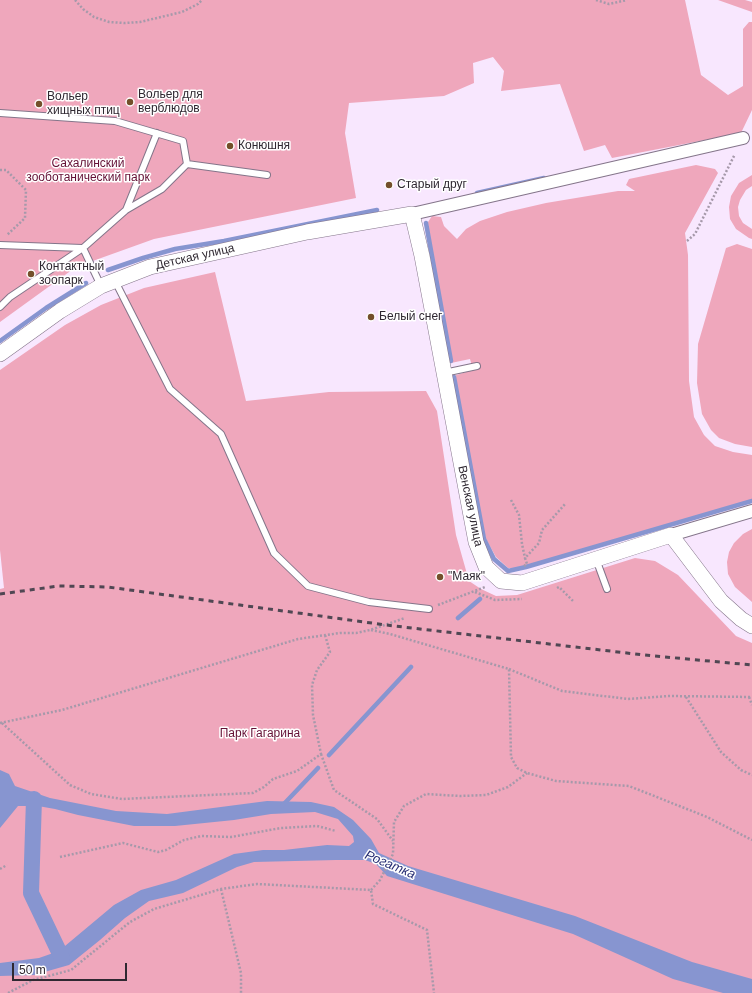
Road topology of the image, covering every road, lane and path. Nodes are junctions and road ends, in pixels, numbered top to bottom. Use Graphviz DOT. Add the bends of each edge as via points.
graph roads {
  1 [pos="75,0"];
  2 [pos="202,0"];
  3 [pos="596,0"];
  4 [pos="627,0"];
  5 [pos="0,113"];
  6 [pos="157,133"];
  7 [pos="743,138"];
  8 [pos="187,164"];
  9 [pos="0,170"];
  10 [pos="266,175"];
  11 [pos="126,210"];
  12 [pos="412,214"];
  13 [pos="6,236"];
  14 [pos="687,241"];
  15 [pos="0,244"];
  16 [pos="83,248"];
  17 [pos="115,281"];
  18 [pos="101,286"];
  19 [pos="0,307"];
  20 [pos="0,354"];
  21 [pos="477,366"];
  22 [pos="444,373"];
  23 [pos="511,500"];
  24 [pos="566,503"];
  25 [pos="752,511"];
  26 [pos="670,535"];
  27 [pos="525,558"];
  28 [pos="596,559"];
  29 [pos="522,567"];
  30 [pos="607,589"];
  31 [pos="474,592"];
  32 [pos="428,609"];
  33 [pos="752,626"];
  34 [pos="370,630"];
  35 [pos="325,635"];
  36 [pos="509,669"];
  37 [pos="686,697"];
  38 [pos="750,697"];
  39 [pos="752,705"];
  40 [pos="1,722"];
  41 [pos="321,754"];
  42 [pos="527,773"];
  43 [pos="752,775"];
  44 [pos="336,831"];
  45 [pos="752,840"];
  46 [pos="394,841"];
  47 [pos="60,857"];
  48 [pos="7,865"];
  49 [pos="0,869"];
  50 [pos="221,889"];
  51 [pos="371,890"];
  52 [pos="8,993"];
  53 [pos="241,993"];
  54 [pos="434,993"];
  1 -- 2 [label="path" via="94,17 124,23 182,12"];
  3 -- 4 [label="path" via="609,4"];
  5 -- 6 [label="lane" via="115,121"];
  6 -- 8 [label="lane" via="183,141"];
  6 -- 11 [label="lane"];
  7 -- 12 [label="street"];
  7 -- 14 [label="path" via="695,234"];
  8 -- 10 [label="lane"];
  8 -- 11 [label="lane" via="162,189"];
  9 -- 13 [label="path" via="6,170 26,190 25,218"];
  11 -- 16 [label="lane"];
  12 -- 17 [label="street, Детская улица" via="307,232 150,267"];
  12 -- 22 [label="street, Венская улица"];
  15 -- 16 [label="lane"];
  16 -- 18 [label="lane"];
  16 -- 19 [label="lane" via="10,297"];
  17 -- 18 [label="street, Детская улица"];
  17 -- 32 [label="lane" via="170,389 221,434 274,553 308,586 369,602"];
  18 -- 20 [label="street, Детская улица" via="60,311"];
  21 -- 22 [label="lane"];
  22 -- 28 [label="street, Венская улица" via="476,542 486,567 501,581 522,583"];
  23 -- 27 [label="path" via="519,515"];
  24 -- 27 [label="path" via="542,530 539,542"];
  25 -- 26 [label="street, Венская улица"];
  26 -- 28 [label="street, Венская улица"];
  26 -- 33 [label="street" via="721,601"];
  27 -- 29 [label="path" via="527,564"];
  28 -- 30 [label="lane"];
  31 -- 32 [label="path"];
  32 -- 34 [label="path"];
  34 -- 35 [label="path"];
  34 -- 36 [label="path"];
  35 -- 40 [label="path" via="298,639 62,710"];
  35 -- 41 [label="path" via="330,652 317,670 312,685 313,715"];
  36 -- 37 [label="path" via="562,691 628,699"];
  36 -- 42 [label="path" via="511,757 517,768"];
  37 -- 38 [label="path"];
  37 -- 43 [label="path" via="721,752 741,770"];
  38 -- 39 [label="path"];
  40 -- 41 [label="path" via="70,785 91,794 122,799 252,794 273,779 297,771"];
  41 -- 46 [label="path" via="334,790 377,819"];
  42 -- 45 [label="path" via="556,781 629,786 707,816"];
  42 -- 46 [label="path" via="508,787 486,795 426,794 404,806 394,822"];
  44 -- 47 [label="path" via="317,826 281,828 231,837 201,836 184,840 158,852 123,843"];
  46 -- 51 [label="path" via="393,854 380,880"];
  48 -- 49 [label="path"];
  50 -- 51 [label="path" via="257,884"];
  50 -- 52 [label="path" via="154,909 130,922 71,970 33,980"];
  50 -- 53 [label="path" via="241,973"];
  51 -- 54 [label="path" via="373,904 427,930"];
}
